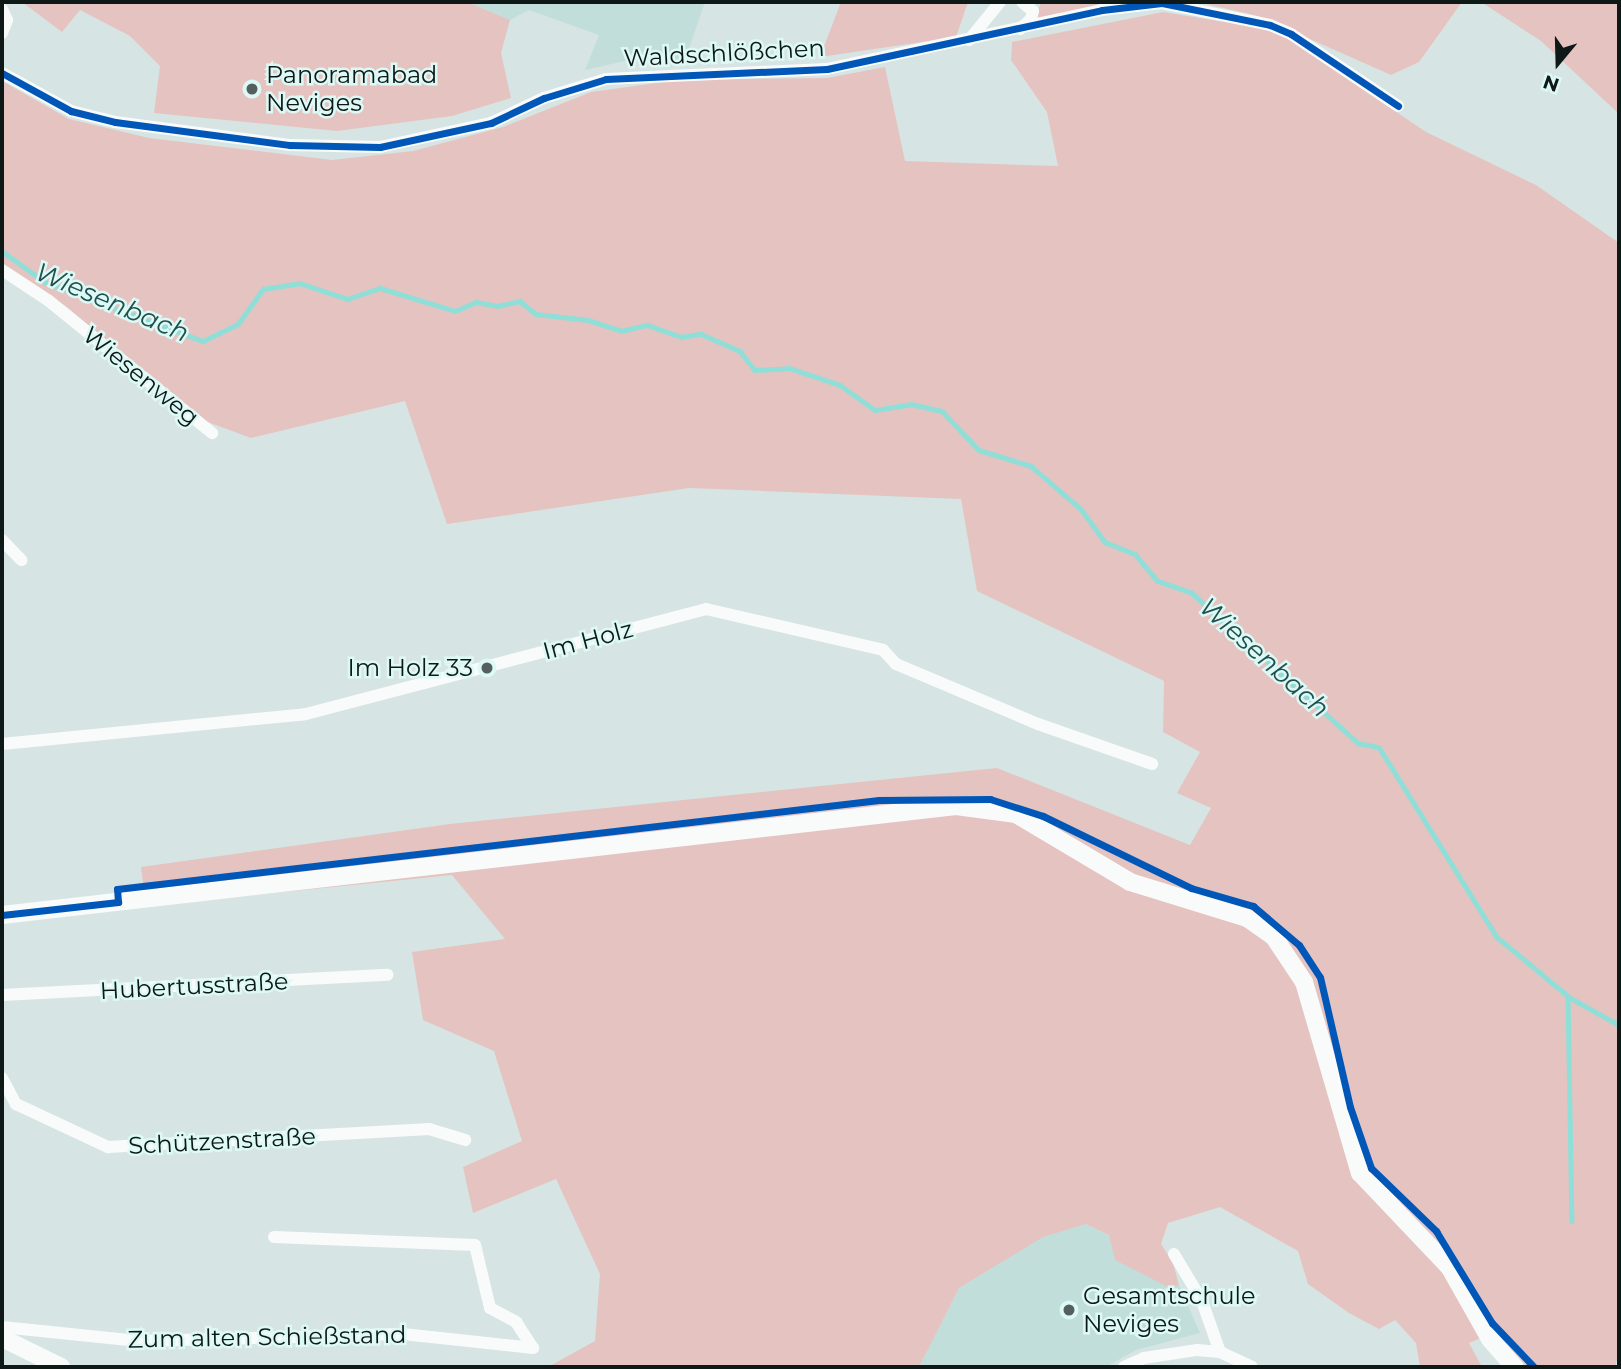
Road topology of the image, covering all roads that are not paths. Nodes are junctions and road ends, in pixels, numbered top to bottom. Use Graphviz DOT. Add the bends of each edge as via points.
graph roads {
  1 [pos="1000,2"];
  2 [pos="1022,2"];
  3 [pos="2,9"];
  4 [pos="1017,32"];
  5 [pos="2,33"];
  6 [pos="969,40"];
  7 [pos="2,73"];
  8 [pos="1398,106"];
  9 [pos="2,270"];
  10 [pos="212,433"];
  11 [pos="2,540"];
  12 [pos="21,560"];
  13 [pos="2,744"];
  14 [pos="1152,764"];
  15 [pos="2,915"];
  16 [pos="387,975"];
  17 [pos="2,995"];
  18 [pos="2,1078"];
  19 [pos="465,1140"];
  20 [pos="274,1237"];
  21 [pos="1174,1254"];
  22 [pos="2,1327"];
  23 [pos="2,1338"];
  24 [pos="1220,1352"];
  25 [pos="61,1367"];
  26 [pos="1124,1367"];
  27 [pos="1252,1367"];
  28 [pos="1514,1367"];
  1 -- 6 [label="street"];
  2 -- 4 [label="street" via="1032,11 1031,19"];
  3 -- 5 [label="street" via="7,20"];
  4 -- 6 [label="street, Waldschlößchen"];
  4 -- 8 [label="street, Waldschlößchen" via="1102,10 1161,3 1228,15 1291,34"];
  6 -- 7 [label="street, Waldschlößchen" via="827,69 606,79 544,98 491,123 380,147 334,149 115,122 71,111"];
  9 -- 10 [label="street, Wiesenweg" via="49,301"];
  11 -- 12 [label="street"];
  13 -- 14 [label="street, Im Holz" via="306,714 706,609 883,650 896,664 1038,724"];
  15 -- 28 [label="main road" via="956,806 1016,814 1130,882 1247,918 1274,937 1304,982 1360,1172 1450,1268 1489,1339"];
  16 -- 17 [label="street, Hubertusstraße"];
  18 -- 19 [label="street, Schützenstraße" via="16,1104 108,1147 429,1129"];
  20 -- 22 [label="street, Zum alten Schießstand" via="475,1245 490,1308 516,1322 533,1349 403,1334 138,1340"];
  21 -- 24 [label="street" via="1202,1301"];
  23 -- 25 [label="main road"];
  24 -- 26 [label="street" via="1175,1351"];
  24 -- 27 [label="street"];
}
